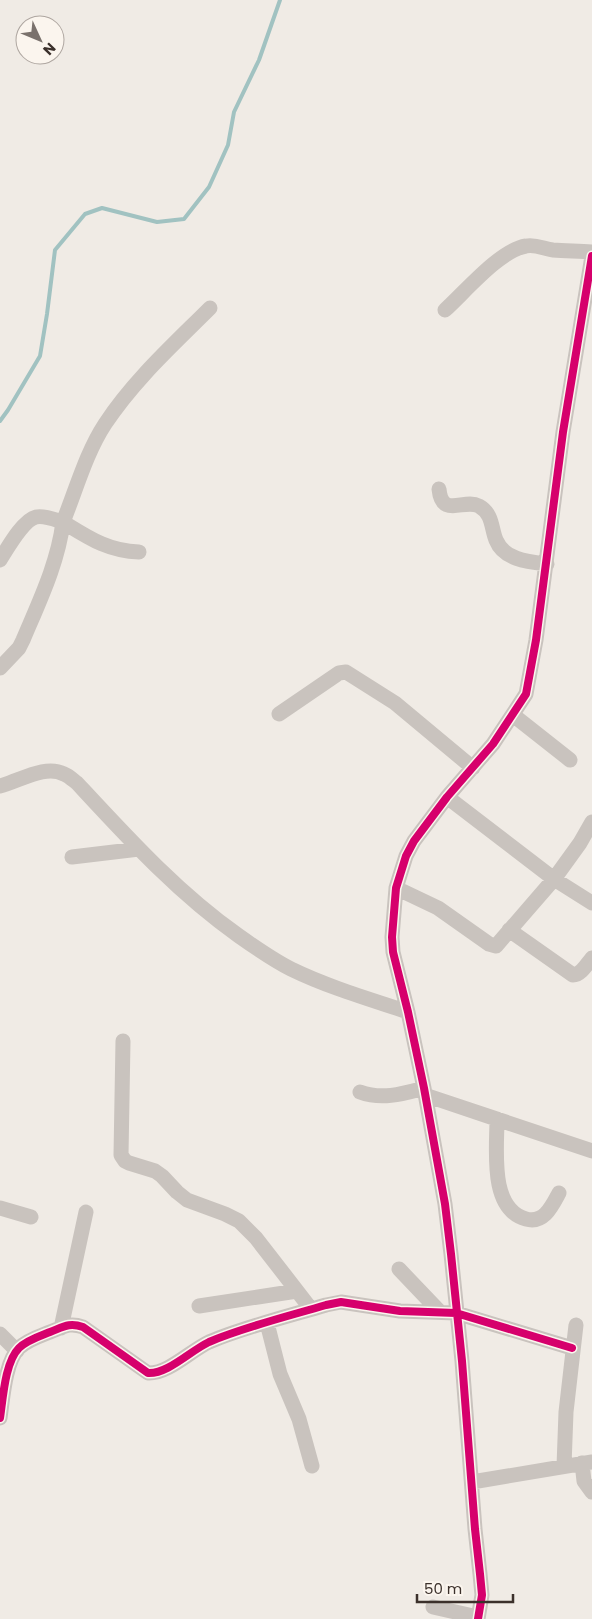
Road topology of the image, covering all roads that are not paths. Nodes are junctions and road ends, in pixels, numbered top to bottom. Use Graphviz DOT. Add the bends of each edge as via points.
graph roads {
  1 [pos="592,252"];
  2 [pos="592,256"];
  3 [pos="210,308"];
  4 [pos="445,310"];
  5 [pos="439,489"];
  6 [pos="64,522"];
  7 [pos="139,552"];
  8 [pos="0,560"];
  9 [pos="547,564"];
  10 [pos="0,668"];
  11 [pos="279,714"];
  12 [pos="513,715"];
  13 [pos="570,760"];
  14 [pos="473,768"];
  15 [pos="0,786"];
  16 [pos="447,797"];
  17 [pos="592,822"];
  18 [pos="586,846"];
  19 [pos="139,850"];
  20 [pos="72,857"];
  21 [pos="554,879"];
  22 [pos="396,888"];
  23 [pos="592,903"];
  24 [pos="509,930"];
  25 [pos="592,958"];
  26 [pos="408,1012"];
  27 [pos="123,1041"];
  28 [pos="360,1092"];
  29 [pos="425,1092"];
  30 [pos="497,1119"];
  31 [pos="592,1151"];
  32 [pos="560,1193"];
  33 [pos="0,1208"];
  34 [pos="86,1212"];
  35 [pos="31,1217"];
  36 [pos="399,1269"];
  37 [pos="297,1291"];
  38 [pos="199,1306"];
  39 [pos="311,1309"];
  40 [pos="440,1312"];
  41 [pos="456,1313"];
  42 [pos="267,1323"];
  43 [pos="576,1324"];
  44 [pos="61,1328"];
  45 [pos="0,1334"];
  46 [pos="572,1348"];
  47 [pos="17,1351"];
  48 [pos="2,1389"];
  49 [pos="0,1418"];
  50 [pos="587,1462"];
  51 [pos="312,1466"];
  52 [pos="564,1466"];
  53 [pos="472,1482"];
  54 [pos="592,1492"];
  55 [pos="433,1607"];
  56 [pos="478,1618"];
  1 -- 4 [label="street" via="550,250 528,245 517,248 487,269"];
  2 -- 9 [label="street" via="563,432"];
  3 -- 6 [label="street" via="144,375 104,425"];
  5 -- 9 [label="street" via="449,506 479,506 492,520 496,542 512,557"];
  6 -- 7 [label="street" via="94,541 122,551"];
  6 -- 8 [label="street" via="37,516 30,519"];
  6 -- 10 [label="street" via="50,574 23,640"];
  9 -- 12 [label="street" via="529,685"];
  11 -- 14 [label="street" via="339,673 346,672 396,703"];
  12 -- 13 [label="street"];
  12 -- 14 [label="street"];
  14 -- 16 [label="street"];
  15 -- 19 [label="street" via="42,770 64,774 77,783"];
  16 -- 21 [label="street"];
  16 -- 22 [label="street" via="414,841"];
  17 -- 18 [label="street"];
  18 -- 21 [label="street"];
  19 -- 20 [label="street"];
  19 -- 26 [label="street" via="181,891 216,919 289,968"];
  21 -- 23 [label="street"];
  21 -- 24 [label="street"];
  22 -- 24 [label="street" via="438,908 493,946"];
  22 -- 26 [label="street" via="393,952"];
  24 -- 25 [label="street" via="573,975 581,972"];
  26 -- 29 [label="street"];
  27 -- 37 [label="street" via="121,1155 125,1161 155,1171 187,1200 239,1221"];
  28 -- 29 [label="street" via="381,1096"];
  29 -- 30 [label="street"];
  29 -- 41 [label="street" via="445,1204"];
  30 -- 31 [label="street"];
  30 -- 32 [label="street" via="500,1186 510,1211 529,1220 541,1219"];
  33 -- 35 [label="street"];
  34 -- 44 [label="street"];
  36 -- 40 [label="street"];
  37 -- 38 [label="street"];
  37 -- 39 [label="street"];
  39 -- 40 [label="street" via="341,1302 400,1312"];
  39 -- 42 [label="street"];
  40 -- 41 [label="street"];
  41 -- 46 [label="street"];
  41 -- 53 [label="street"];
  42 -- 44 [label="street" via="209,1342 156,1373 148,1373 83,1327 74,1324"];
  42 -- 51 [label="street" via="280,1374 299,1419"];
  43 -- 46 [label="street"];
  44 -- 47 [label="street" via="28,1342"];
  45 -- 47 [label="street"];
  46 -- 52 [label="street"];
  47 -- 48 [label="street"];
  48 -- 49 [label="street"];
  50 -- 52 [label="street"];
  50 -- 54 [label="street" via="584,1481"];
  52 -- 53 [label="street"];
  53 -- 56 [label="street" via="482,1594"];
  55 -- 56 [label="street"];
}
